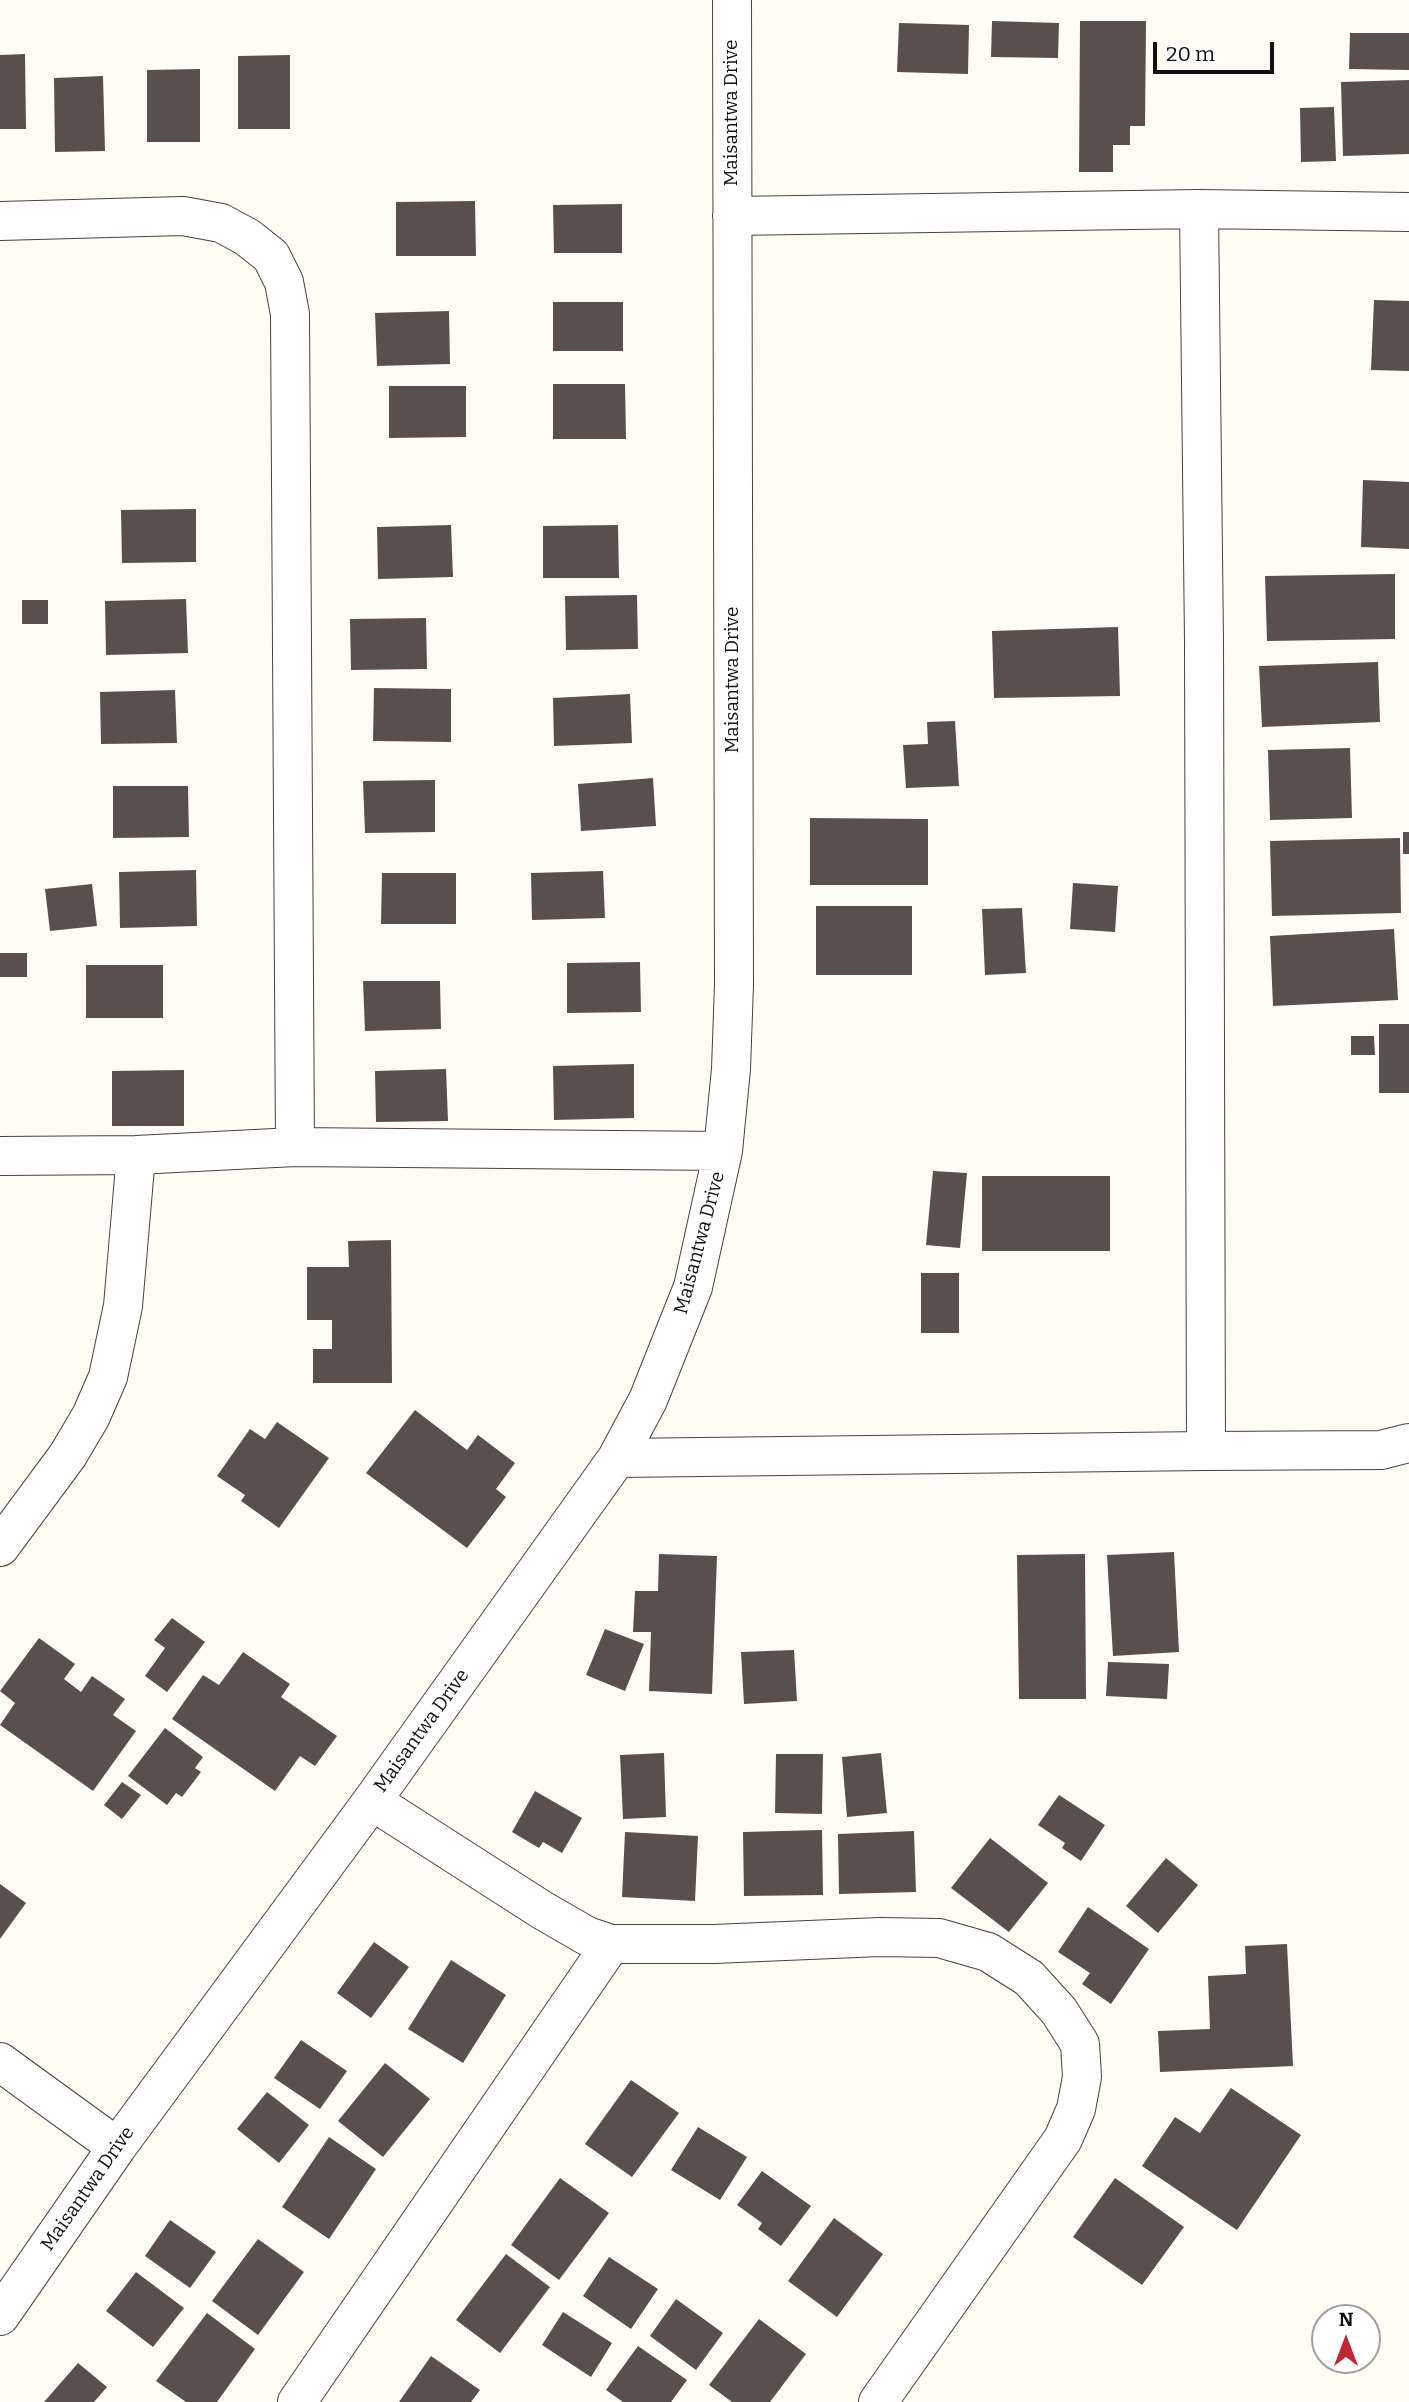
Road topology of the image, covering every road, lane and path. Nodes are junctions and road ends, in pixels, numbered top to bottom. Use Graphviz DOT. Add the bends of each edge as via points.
graph roads {
  1 [pos="732,0"];
  2 [pos="1199,209"];
  3 [pos="1409,212"];
  4 [pos="732,216"];
  5 [pos="0,221"];
  6 [pos="295,1146"];
  7 [pos="723,1151"];
  8 [pos="136,1155"];
  9 [pos="0,1156"];
  10 [pos="1409,1443"];
  11 [pos="1206,1451"];
  12 [pos="617,1458"];
  13 [pos="0,1546"];
  14 [pos="372,1801"];
  15 [pos="611,1944"];
  16 [pos="0,2062"];
  17 [pos="117,2147"];
  18 [pos="0,2316"];
  19 [pos="297,2402"];
  20 [pos="878,2402"];
  1 -- 4 [label="street, Maisantwa Drive"];
  2 -- 3 [label="street"];
  2 -- 4 [label="street"];
  2 -- 11 [label="street"];
  4 -- 7 [label="street, Maisantwa Drive" via="734,985"];
  5 -- 6 [label="street" via="183,216 220,223 271,256 284,282 289,314"];
  6 -- 7 [label="street"];
  6 -- 8 [label="street"];
  7 -- 12 [label="street, Maisantwa Drive" via="693,1287 648,1400"];
  8 -- 9 [label="street"];
  8 -- 13 [label="street" via="123,1306 108,1377 68,1455"];
  10 -- 11 [label="street" via="1381,1450"];
  11 -- 12 [label="street"];
  12 -- 14 [label="street, Maisantwa Drive"];
  14 -- 15 [label="street" via="542,1910"];
  14 -- 17 [label="street, Maisantwa Drive"];
  15 -- 19 [label="street"];
  15 -- 20 [label="street" via="939,1938 988,1952 1029,1979 1059,2011 1080,2044 1082,2077 1063,2140"];
  16 -- 17 [label="street"];
  17 -- 18 [label="street, Maisantwa Drive"];
}
